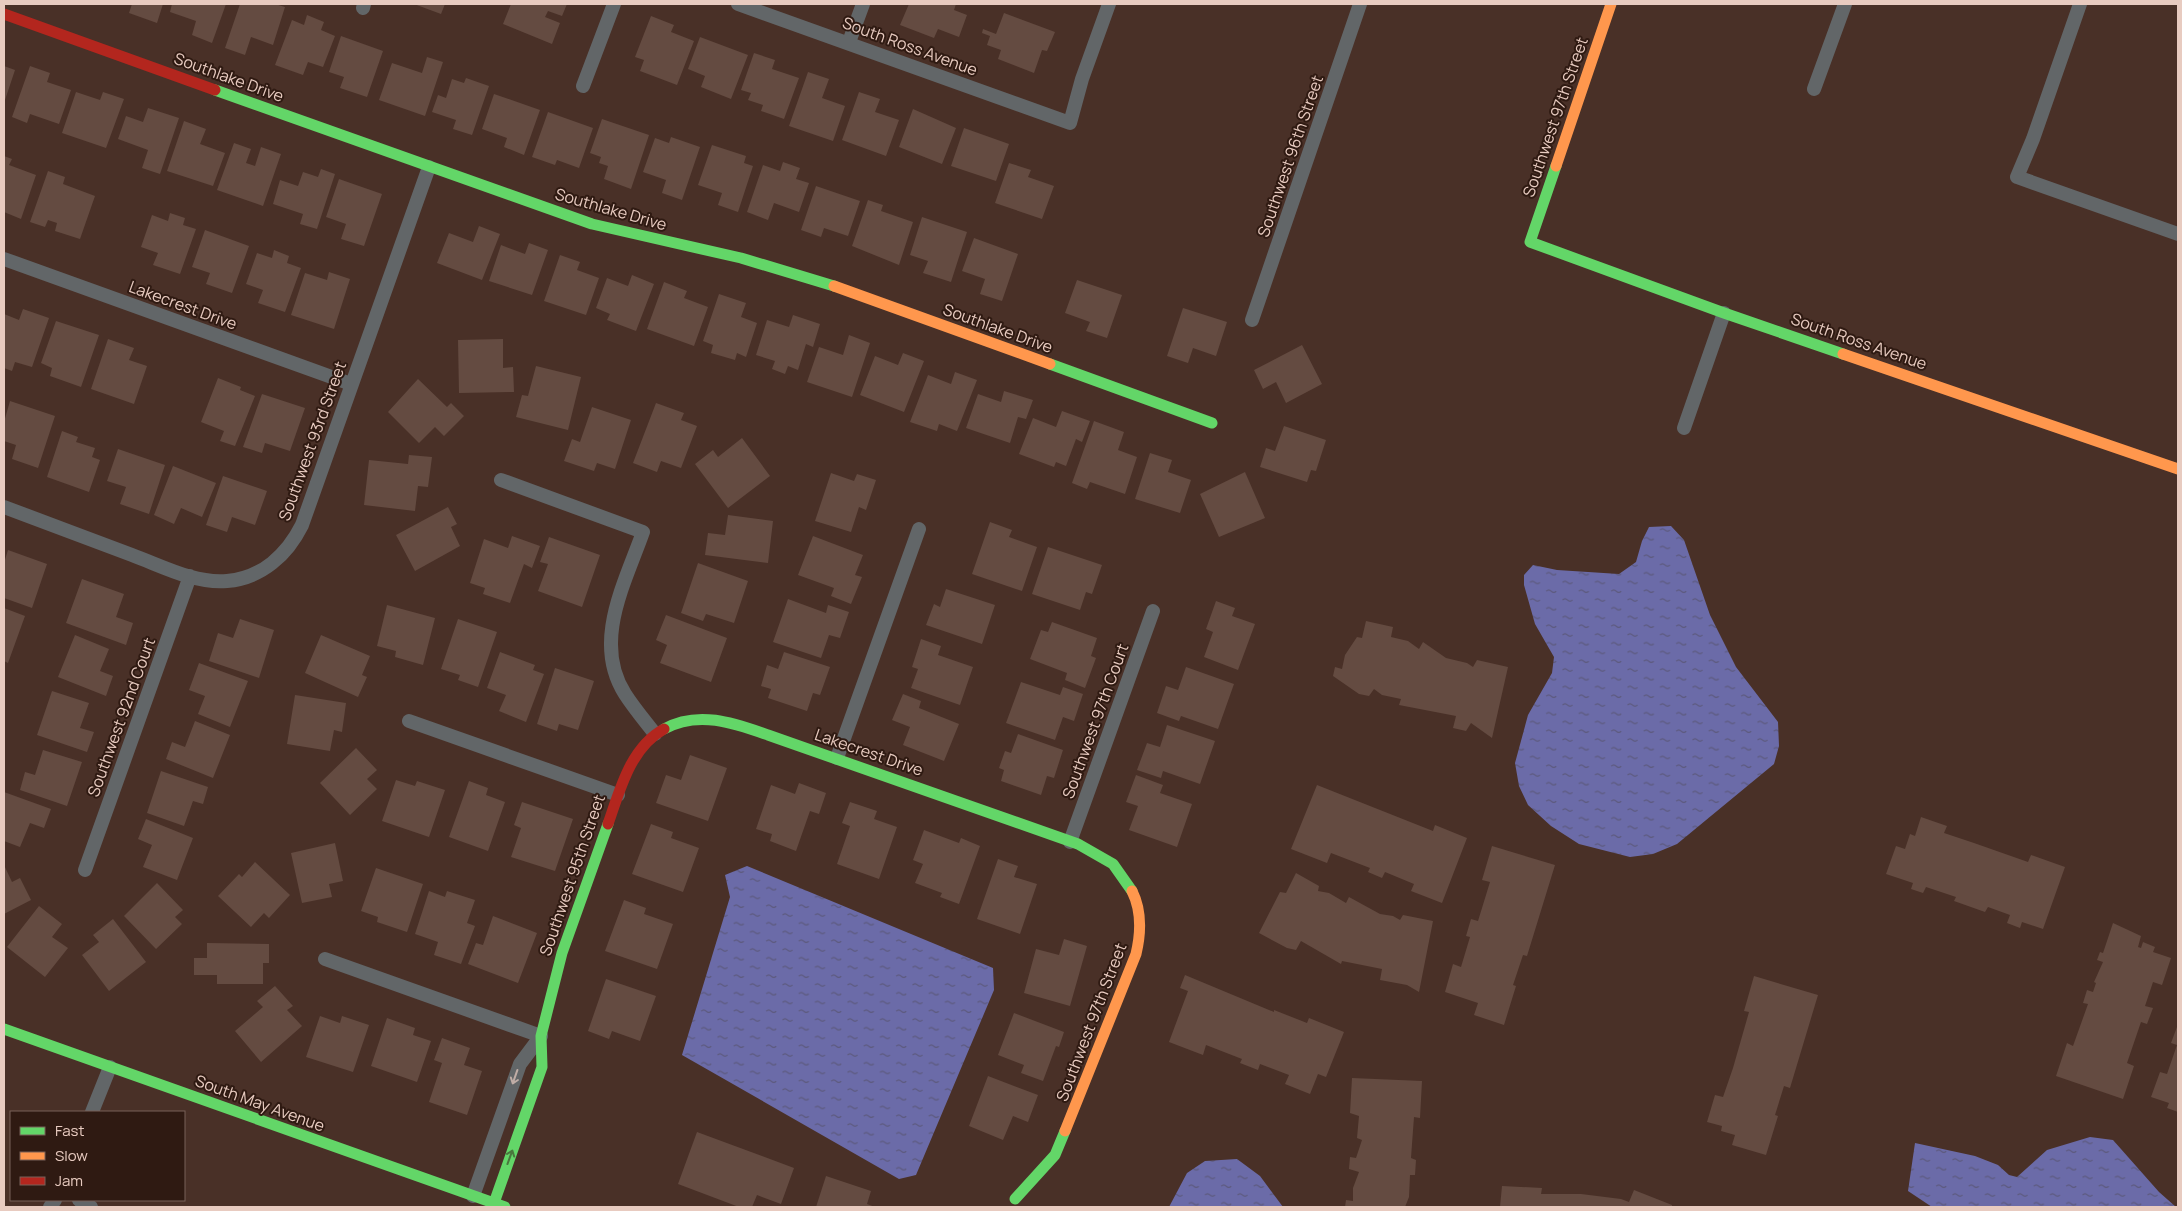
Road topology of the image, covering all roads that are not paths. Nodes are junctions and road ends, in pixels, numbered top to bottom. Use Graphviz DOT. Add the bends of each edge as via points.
graph roads {
  1 [pos="614,4"];
  2 [pos="738,4"];
  3 [pos="863,4"];
  4 [pos="1109,4"];
  5 [pos="1360,4"];
  6 [pos="1611,4"];
  7 [pos="1845,4"];
  8 [pos="2080,4"];
  9 [pos="4,14"];
  10 [pos="849,42"];
  11 [pos="583,86"];
  12 [pos="1814,90"];
  13 [pos="429,167"];
  14 [pos="2178,234"];
  15 [pos="1530,242"];
  16 [pos="4,259"];
  17 [pos="1724,313"];
  18 [pos="1252,320"];
  19 [pos="351,384"];
  20 [pos="1212,423"];
  21 [pos="1684,428"];
  22 [pos="2178,469"];
  23 [pos="501,480"];
  24 [pos="4,507"];
  25 [pos="919,529"];
  26 [pos="190,576"];
  27 [pos="1153,611"];
  28 [pos="409,721"];
  29 [pos="655,734"];
  30 [pos="837,758"];
  31 [pos="618,795"];
  32 [pos="1070,842"];
  33 [pos="85,870"];
  34 [pos="326,959"];
  35 [pos="4,1029"];
  36 [pos="541,1036"];
  37 [pos="110,1067"];
  38 [pos="92,1111"];
  39 [pos="473,1196"];
  40 [pos="1015,1199"];
  41 [pos="500,1205"];
  1 -- 11 [label="street"];
  2 -- 10 [label="street, South Ross Avenue"];
  3 -- 10 [label="street"];
  4 -- 10 [label="street, South Ross Avenue" via="1070,122"];
  5 -- 18 [label="street, Southwest 96th Street"];
  6 -- 15 [label="street, Southwest 97th Street"];
  7 -- 12 [label="street"];
  8 -- 14 [label="street" via="2017,177"];
  9 -- 13 [label="street, Southlake Drive"];
  13 -- 19 [label="street, Southwest 93rd Street"];
  13 -- 20 [label="street, Southlake Drive" via="592,224 741,258 817,280"];
  15 -- 17 [label="street, South Ross Avenue"];
  16 -- 19 [label="street, Lakecrest Drive"];
  17 -- 21 [label="street"];
  17 -- 22 [label="street, South Ross Avenue"];
  19 -- 26 [label="street, Southwest 93rd Street" via="302,525 289,548 279,559 240,579 226,581"];
  23 -- 29 [label="street" via="643,532 614,614 611,656 624,693"];
  24 -- 26 [label="street, Southwest 93rd Street"];
  25 -- 30 [label="street"];
  26 -- 33 [label="street, Southwest 92nd Court"];
  27 -- 32 [label="street, Southwest 97th Court"];
  28 -- 31 [label="street"];
  29 -- 30 [label="street, Lakecrest Drive" via="696,719 714,719"];
  29 -- 31 [label="street, Southwest 95th Street" via="633,760"];
  30 -- 32 [label="street, Lakecrest Drive"];
  31 -- 36 [label="street, Southwest 95th Street" via="562,953"];
  32 -- 40 [label="street, Southwest 97th Street" via="1111,863 1129,885 1139,910 1139,945 1056,1155"];
  34 -- 36 [label="street"];
  35 -- 37 [label="street, South May Avenue"];
  36 -- 39 [label="street, Southwest 95th Street, one-way" via="520,1064"];
  41 -- 36 [label="street, Southwest 95th Street, one-way" via="542,1068"];
  37 -- 38 [label="street"];
  37 -- 39 [label="street, South May Avenue"];
  39 -- 41 [label="street, South May Avenue"];
}
